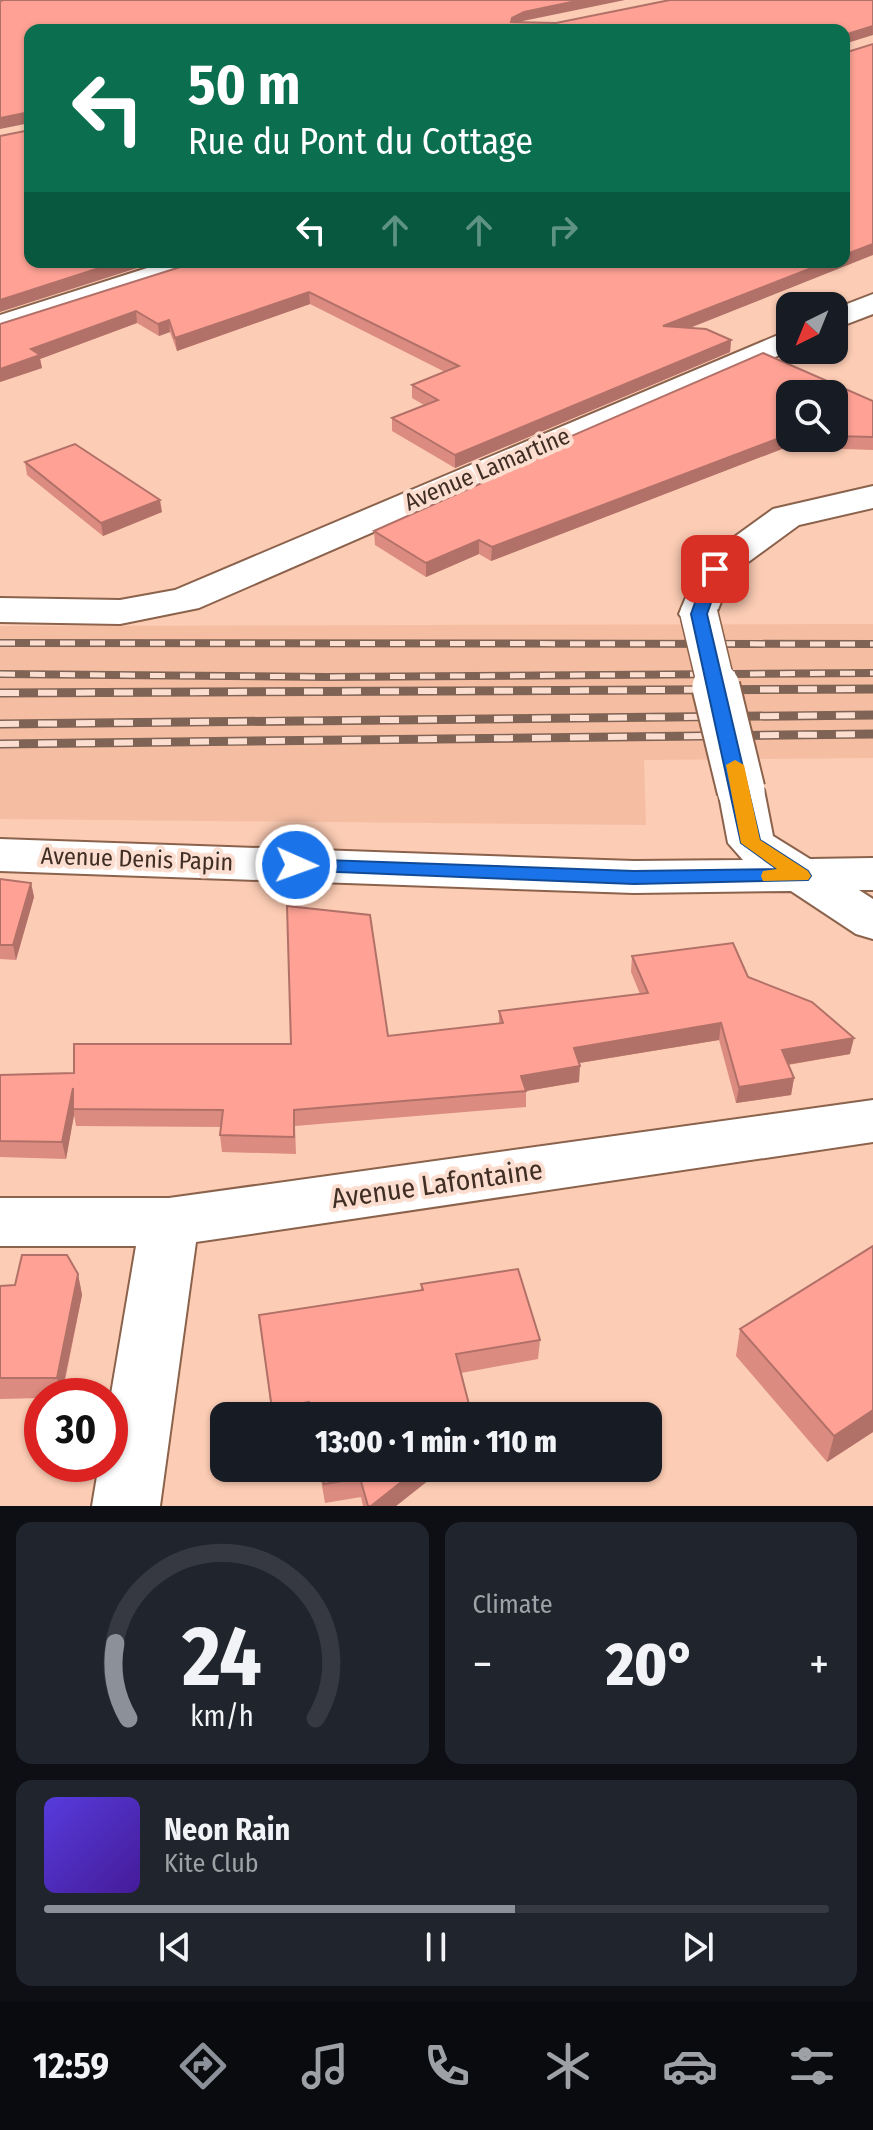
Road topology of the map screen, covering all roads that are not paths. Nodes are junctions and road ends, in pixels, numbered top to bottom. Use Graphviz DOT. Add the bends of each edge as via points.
graph roads {
  1 [pos="176,268"];
  2 [pos="873,303"];
  3 [pos="848,314"];
  4 [pos="848,319"];
  5 [pos="873,320"];
  6 [pos="0,325"];
  7 [pos="776,345"];
  8 [pos="873,497"];
  9 [pos="0,610"];
  10 [pos="0,855"];
  11 [pos="873,874"];
  12 [pos="801,876"];
  13 [pos="873,922"];
  14 [pos="873,1121"];
  15 [pos="0,1222"];
  16 [pos="169,1222"];
  17 [pos="126,1506"];
  1 -- 6 [label="street"];
  2 -- 3 [label="street"];
  4 -- 5 [label="street"];
  7 -- 9 [label="street, Avenue Lamartine" via="185,600 120,612"];
  8 -- 12 [label="street, bridge" via="786,517 715,569 699,614 751,843"];
  10 -- 12 [label="street, Avenue Denis Papin" via="634,877"];
  11 -- 12 [label="street, Avenue Denis Papin"];
  12 -- 13 [label="street"];
  14 -- 16 [label="street, Avenue Lafontaine"];
  15 -- 16 [label="street, Avenue Lafontaine"];
  16 -- 17 [label="street"];
}
